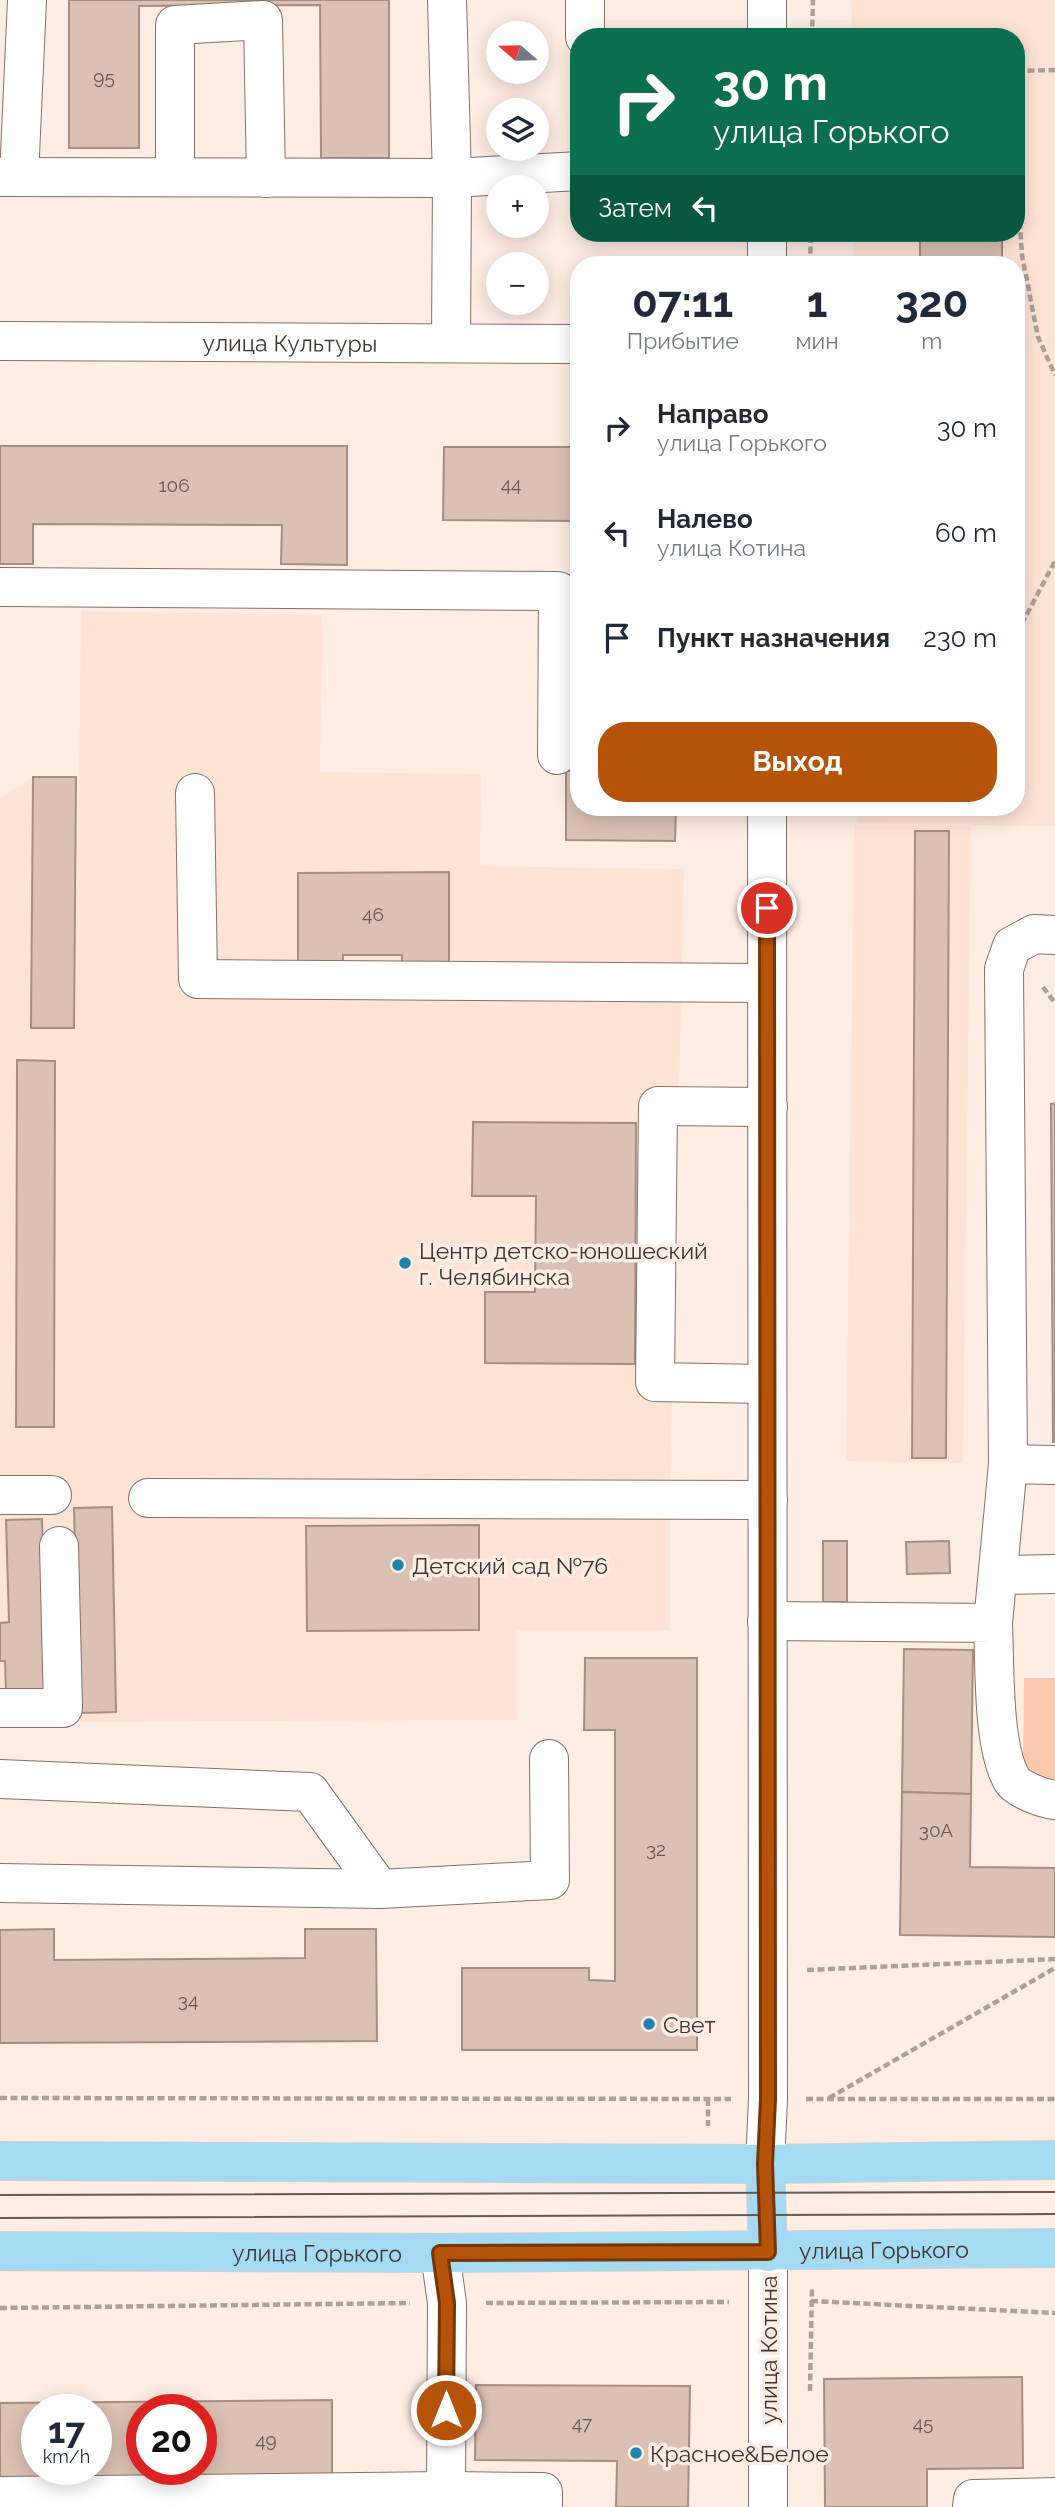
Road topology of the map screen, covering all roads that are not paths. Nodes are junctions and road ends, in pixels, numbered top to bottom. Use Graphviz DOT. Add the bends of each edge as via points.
graph roads {
  1 [pos="27,0"];
  2 [pos="447,0"];
  3 [pos="585,0"];
  4 [pos="767,0"];
  5 [pos="585,28"];
  6 [pos="767,28"];
  7 [pos="570,171"];
  8 [pos="10,177"];
  9 [pos="175,177"];
  10 [pos="265,177"];
  11 [pos="452,178"];
  12 [pos="0,341"];
  13 [pos="452,342"];
  14 [pos="570,344"];
  15 [pos="0,587"];
  16 [pos="557,755"];
  17 [pos="195,793"];
  18 [pos="767,816"];
  19 [pos="1055,934"];
  20 [pos="767,983"];
  21 [pos="768,1107"];
  22 [pos="767,1384"];
  23 [pos="1008,1464"];
  24 [pos="1055,1465"];
  25 [pos="0,1495"];
  26 [pos="52,1495"];
  27 [pos="148,1497"];
  28 [pos="768,1500"];
  29 [pos="59,1546"];
  30 [pos="1055,1574"];
  31 [pos="998,1575"];
  32 [pos="767,1621"];
  33 [pos="993,1623"];
  34 [pos="0,1709"];
  35 [pos="549,1759"];
  36 [pos="0,1779"];
  37 [pos="1055,1800"];
  38 [pos="0,1884"];
  39 [pos="380,1889"];
  40 [pos="1055,2160"];
  41 [pos="0,2161"];
  42 [pos="765,2164"];
  43 [pos="1055,2248"];
  44 [pos="0,2251"];
  45 [pos="768,2252"];
  46 [pos="440,2253"];
  47 [pos="446,2491"];
  48 [pos="0,2496"];
  49 [pos="1055,2497"];
  50 [pos="543,2507"];
  51 [pos="768,2507"];
  52 [pos="972,2507"];
  1 -- 8 [label="street"];
  2 -- 11 [label="street"];
  3 -- 5 [label="street"];
  4 -- 6 [label="street"];
  7 -- 11 [label="street"];
  8 -- 9 [label="street"];
  9 -- 10 [label="street"];
  9 -- 10 [label="street" via="175,25 263,20"];
  10 -- 11 [label="street"];
  11 -- 13 [label="street"];
  12 -- 13 [label="street, улица Культуры"];
  13 -- 14 [label="street, улица Культуры"];
  15 -- 16 [label="street" via="558,591"];
  17 -- 20 [label="street" via="198,979"];
  18 -- 20 [label="street, улица Котина"];
  19 -- 23 [label="street" via="1034,933 1013,946 1004,969"];
  20 -- 21 [label="street, улица Котина"];
  21 -- 22 [label="street, улица Котина"];
  21 -- 22 [label="street" via="658,1106 655,1381"];
  22 -- 28 [label="street, улица Котина"];
  23 -- 24 [label="street"];
  23 -- 31 [label="street"];
  25 -- 26 [label="street"];
  27 -- 28 [label="street"];
  28 -- 32 [label="street, улица Котина"];
  29 -- 34 [label="street" via="63,1708"];
  30 -- 31 [label="street"];
  31 -- 33 [label="street"];
  32 -- 33 [label="street"];
  32 -- 42 [label="street, улица Котина"];
  33 -- 37 [label="street" via="1000,1751 1013,1783 1045,1800"];
  35 -- 39 [label="street" via="550,1880"];
  36 -- 39 [label="street" via="310,1791"];
  38 -- 39 [label="street"];
  40 -- 42 [label="main road"];
  41 -- 42 [label="main road"];
  42 -- 45 [label="main road, улица Котина"];
  43 -- 45 [label="main road, улица Горького"];
  44 -- 46 [label="main road, улица Горького"];
  45 -- 46 [label="main road, улица Горького"];
  45 -- 51 [label="street, улица Котина"];
  46 -- 47 [label="street" via="447,2303"];
  47 -- 48 [label="street"];
  47 -- 50 [label="street" via="543,2492"];
  49 -- 52 [label="street" via="972,2499"];
}
